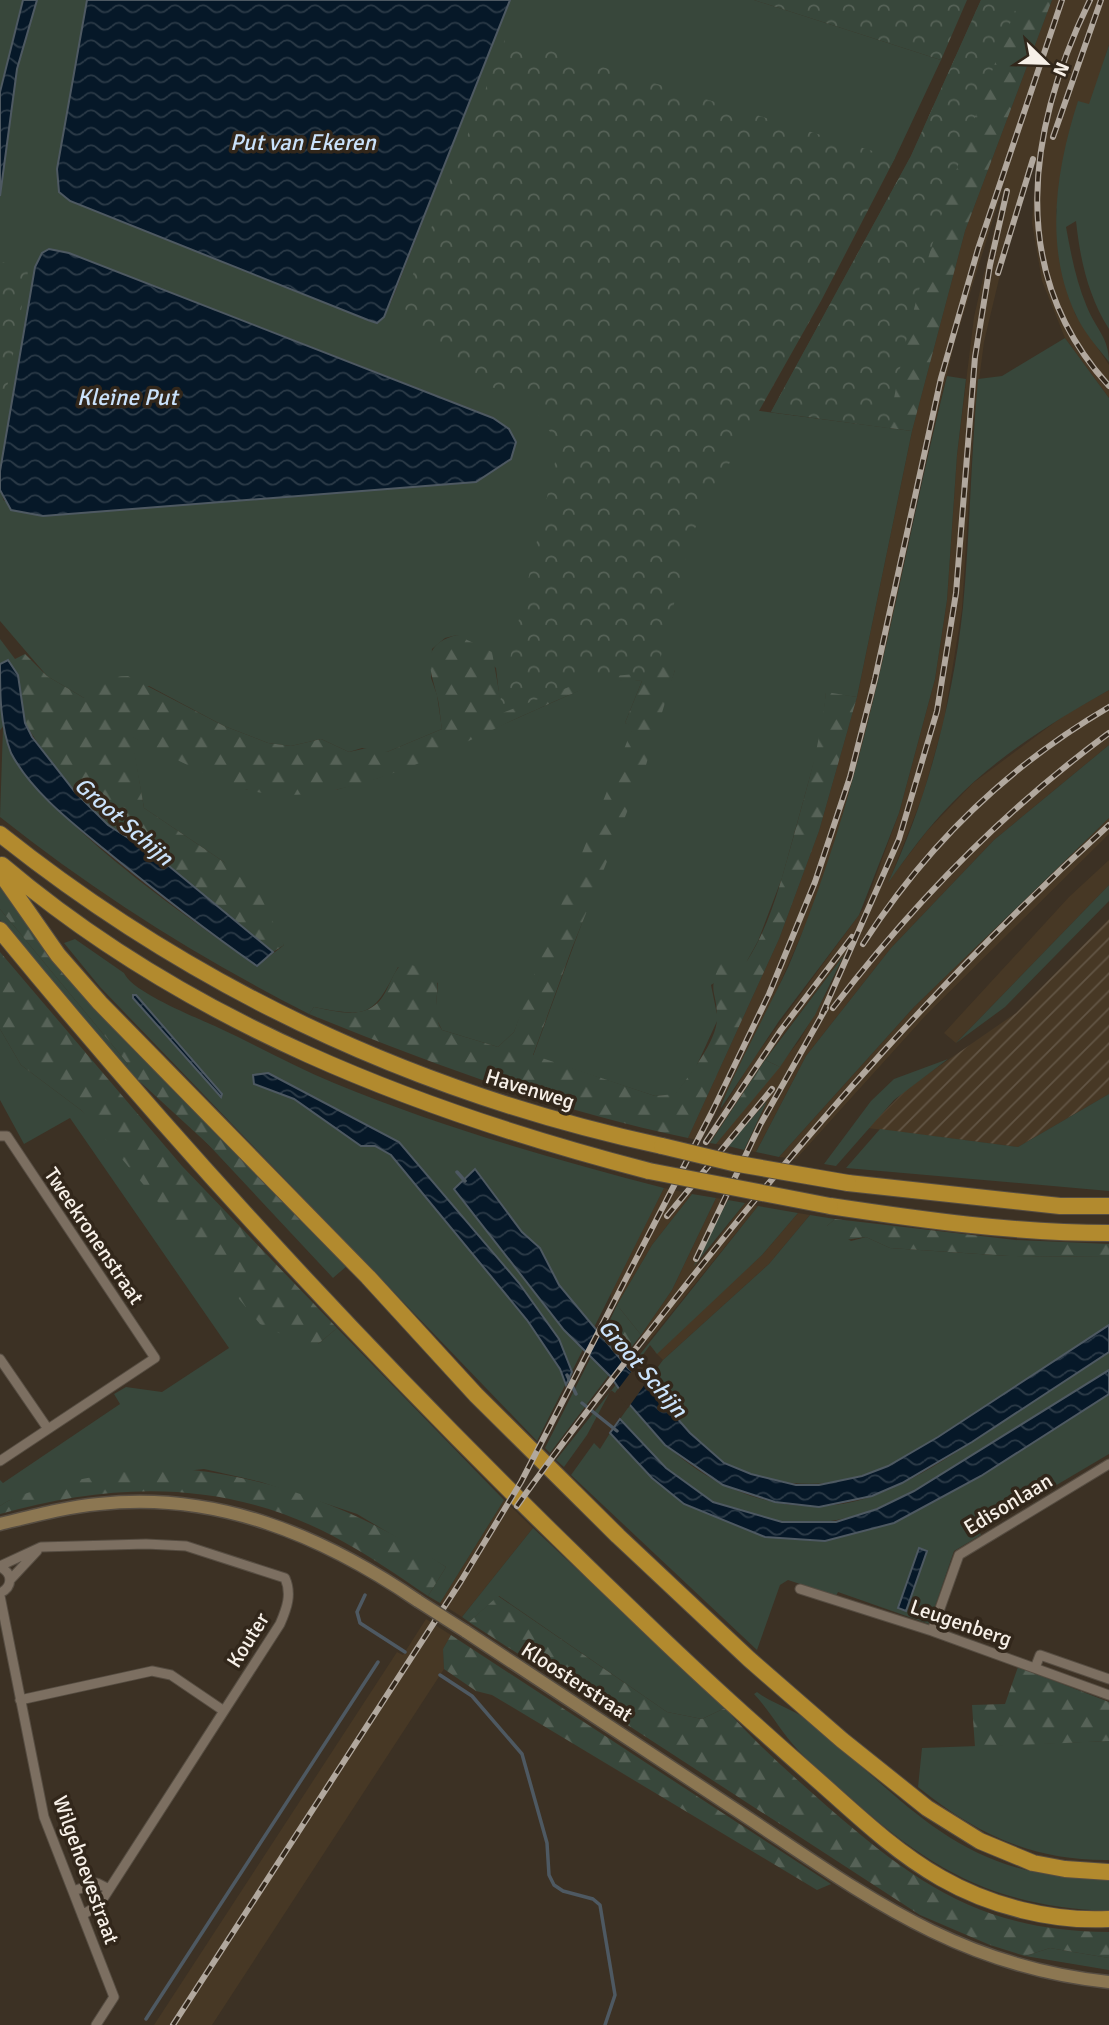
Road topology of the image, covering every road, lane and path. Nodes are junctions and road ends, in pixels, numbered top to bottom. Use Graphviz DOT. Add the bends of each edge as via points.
graph roads {
  1 [pos="0,834"];
  2 [pos="0,864"];
  3 [pos="0,872"];
  4 [pos="0,930"];
  5 [pos="2,1135"];
  6 [pos="1109,1206"];
  7 [pos="1109,1233"];
  8 [pos="0,1359"];
  9 [pos="48,1429"];
  10 [pos="0,1461"];
  11 [pos="1109,1464"];
  12 [pos="0,1524"];
  13 [pos="41,1547"];
  14 [pos="0,1567"];
  15 [pos="10,1580"];
  16 [pos="800,1589"];
  17 [pos="0,1594"];
  18 [pos="932,1631"];
  19 [pos="1035,1668"];
  20 [pos="1109,1679"];
  21 [pos="1109,1695"];
  22 [pos="20,1700"];
  23 [pos="224,1711"];
  24 [pos="1109,1872"];
  25 [pos="109,1889"];
  26 [pos="73,1891"];
  27 [pos="82,1915"];
  28 [pos="1109,1919"];
  29 [pos="1109,1982"];
  30 [pos="96,2025"];
  1 -- 6 [label="highway, Havenweg, bridge" via="141,937 237,993 324,1037 471,1093 579,1126 733,1163 848,1183 1060,1206"];
  2 -- 7 [label="highway, bridge" via="131,959 272,1039 462,1116 649,1171 830,1206 925,1220"];
  3 -- 24 [label="highway" via="58,955 100,1003 368,1277 476,1395 749,1658 842,1740 954,1827 1033,1863"];
  4 -- 28 [label="highway" via="188,1150 449,1430 699,1674 813,1776 895,1847 971,1893 1050,1915"];
  5 -- 9 [label="street, Tweekronenstraat" via="155,1358"];
  8 -- 9 [label="street"];
  9 -- 10 [label="street"];
  11 -- 18 [label="street, Edisonlaan" via="959,1555"];
  12 -- 29 [label="main road, Kloosterstraat, bridge" via="99,1504 156,1502 217,1508 270,1522 322,1544 418,1601 898,1915 988,1957 1040,1973"];
  13 -- 14 [label="street, Kouter"];
  13 -- 15 [label="street"];
  13 -- 23 [label="street, Kouter" via="186,1546 285,1578 288,1606 281,1624"];
  14 -- 15 [label="street"];
  15 -- 17 [label="street, Wilgehoevestraat"];
  16 -- 18 [label="street, Leugenberg"];
  17 -- 22 [label="street, Wilgehoevestraat"];
  18 -- 19 [label="street, Leugenberg"];
  19 -- 20 [label="street" via="1040,1655"];
  19 -- 21 [label="street, Leugenberg"];
  22 -- 23 [label="street" via="152,1671 171,1675"];
  22 -- 26 [label="street, Wilgehoevestraat" via="44,1817"];
  23 -- 25 [label="street, Kouter"];
  25 -- 26 [label="street" via="97,1883"];
  25 -- 27 [label="street, Kouter" via="99,1905"];
  26 -- 27 [label="street, Wilgehoevestraat"];
  27 -- 30 [label="street, Wilgehoevestraat" via="114,1997"];
}
